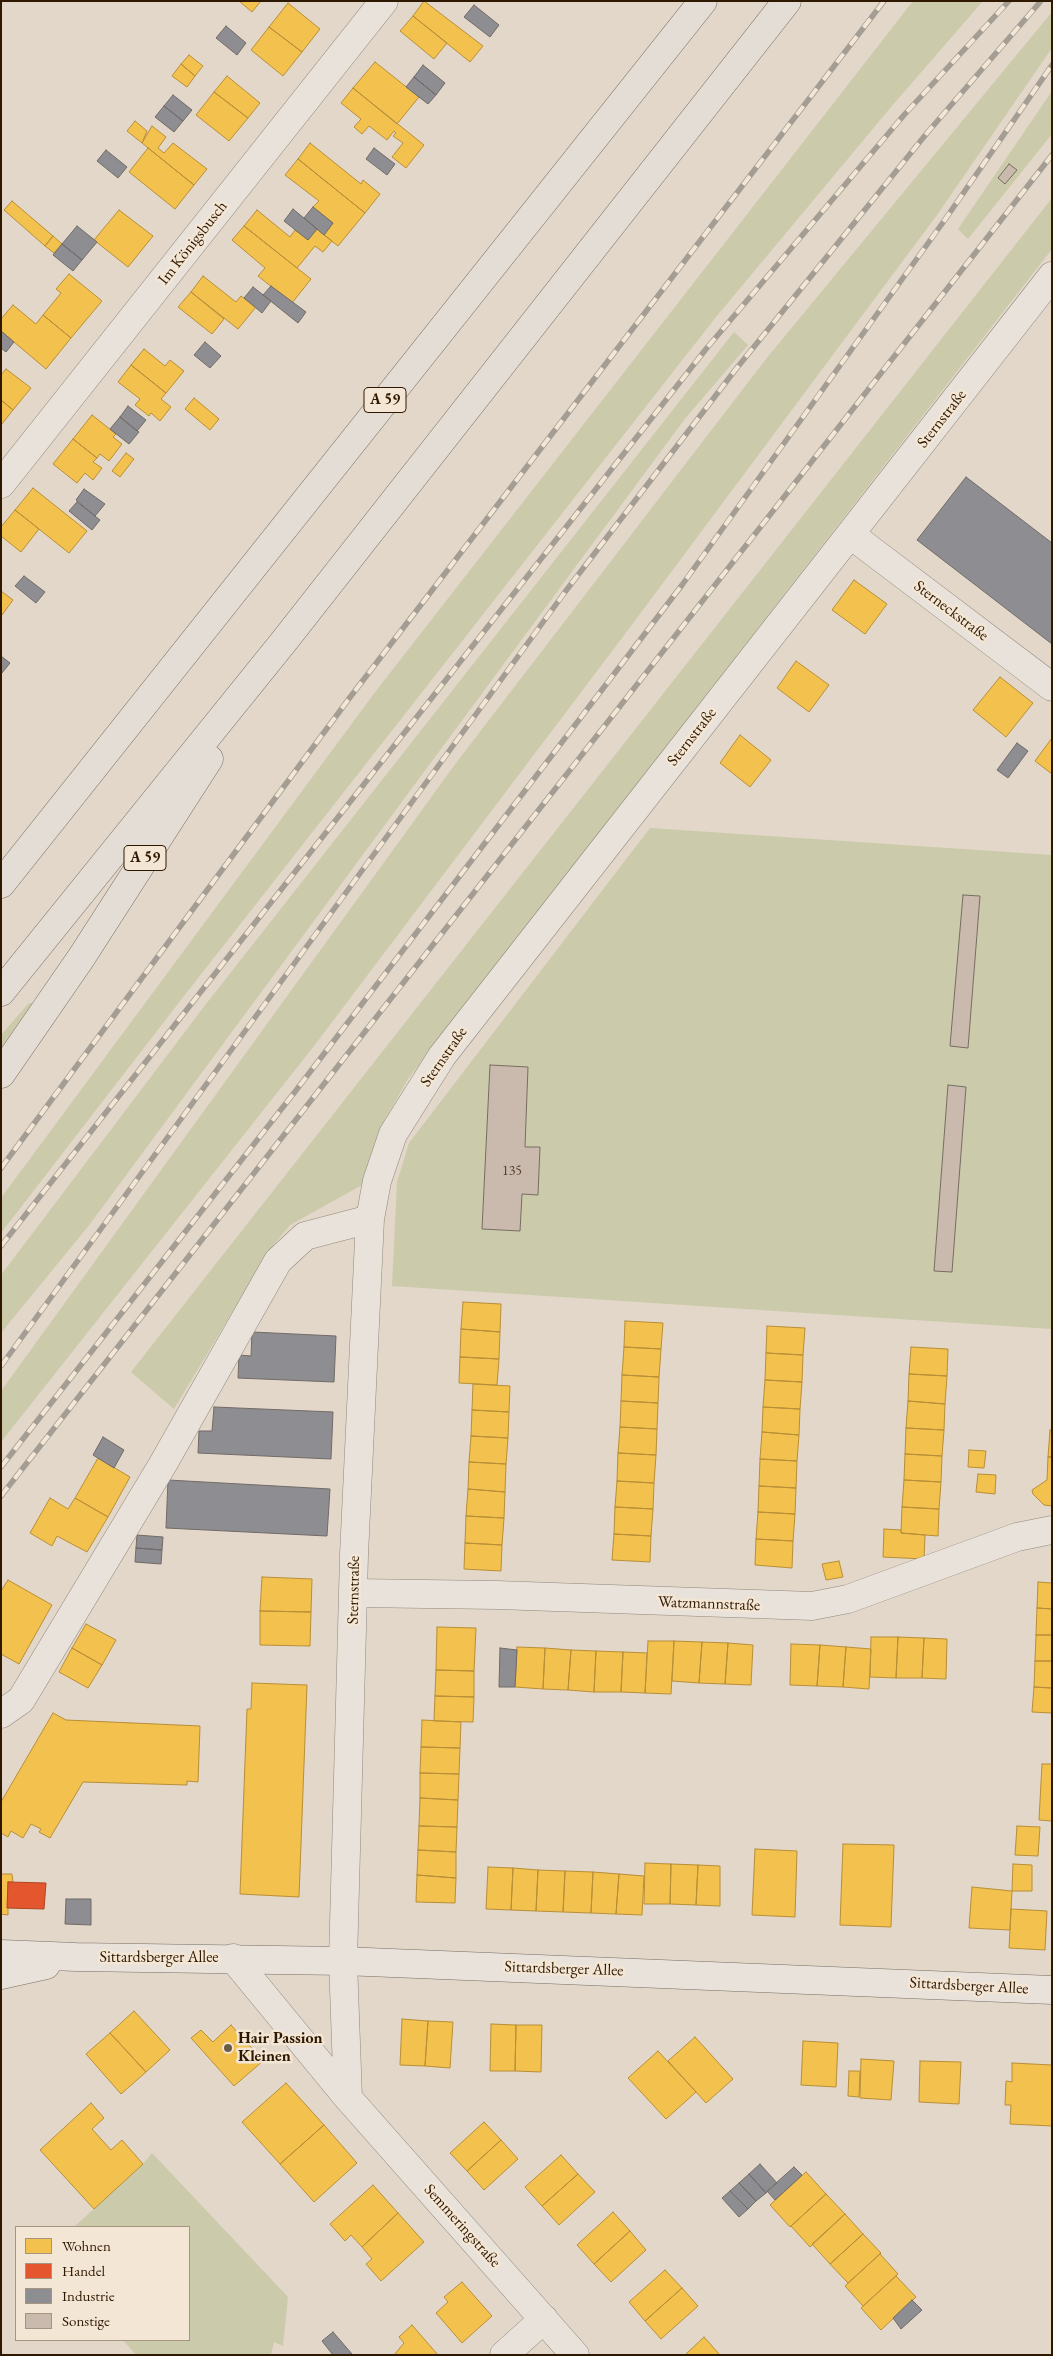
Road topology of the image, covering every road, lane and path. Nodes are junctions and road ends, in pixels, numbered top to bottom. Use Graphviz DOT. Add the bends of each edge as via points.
graph roads {
  1 [pos="384,1"];
  2 [pos="703,1"];
  3 [pos="788,1"];
  4 [pos="1052,276"];
  5 [pos="1,484"];
  6 [pos="851,535"];
  7 [pos="285,640"];
  8 [pos="1052,687"];
  9 [pos="68,800"];
  10 [pos="1,862"];
  11 [pos="1,884"];
  12 [pos="1,992"];
  13 [pos="1,1074"];
  14 [pos="370,1219"];
  15 [pos="1052,1530"];
  16 [pos="354,1593"];
  17 [pos="1,1714"];
  18 [pos="1,1954"];
  19 [pos="76,1957"];
  20 [pos="233,1958"];
  21 [pos="344,1961"];
  22 [pos="1,1975"];
  23 [pos="1052,1990"];
  24 [pos="348,2098"];
  25 [pos="544,2319"];
  26 [pos="504,2355"];
  27 [pos="575,2355"];
  1 -- 5 [label="street, Im Königsbusch"];
  2 -- 9 [label="highway, A 59"];
  3 -- 7 [label="highway, A 59"];
  4 -- 6 [label="street, Sternstraße"];
  6 -- 8 [label="street, Sterneckstraße"];
  6 -- 14 [label="street, Sternstraße" via="442,1056 393,1134 377,1181"];
  7 -- 12 [label="highway, A 59"];
  7 -- 13 [label="highway, A 59" via="81,958"];
  9 -- 10 [label="highway"];
  9 -- 11 [label="highway, A 59"];
  14 -- 16 [label="street, Sternstraße"];
  14 -- 17 [label="street" via="305,1236 278,1261 163,1464 21,1700"];
  15 -- 16 [label="street, Watzmannstraße" via="1017,1537 848,1599 812,1606"];
  16 -- 21 [label="street, Sternstraße"];
  18 -- 19 [label="street, Sittardsberger Allee"];
  19 -- 20 [label="street, Sittardsberger Allee"];
  19 -- 22 [label="street, Sittardsberger Allee"];
  20 -- 21 [label="street, Sittardsberger Allee"];
  20 -- 24 [label="street, Semmeringstraße"];
  21 -- 23 [label="street, Sittardsberger Allee"];
  21 -- 24 [label="street"];
  24 -- 25 [label="street, Semmeringstraße"];
  25 -- 26 [label="street"];
  25 -- 27 [label="street, Semmeringstraße"];
}
